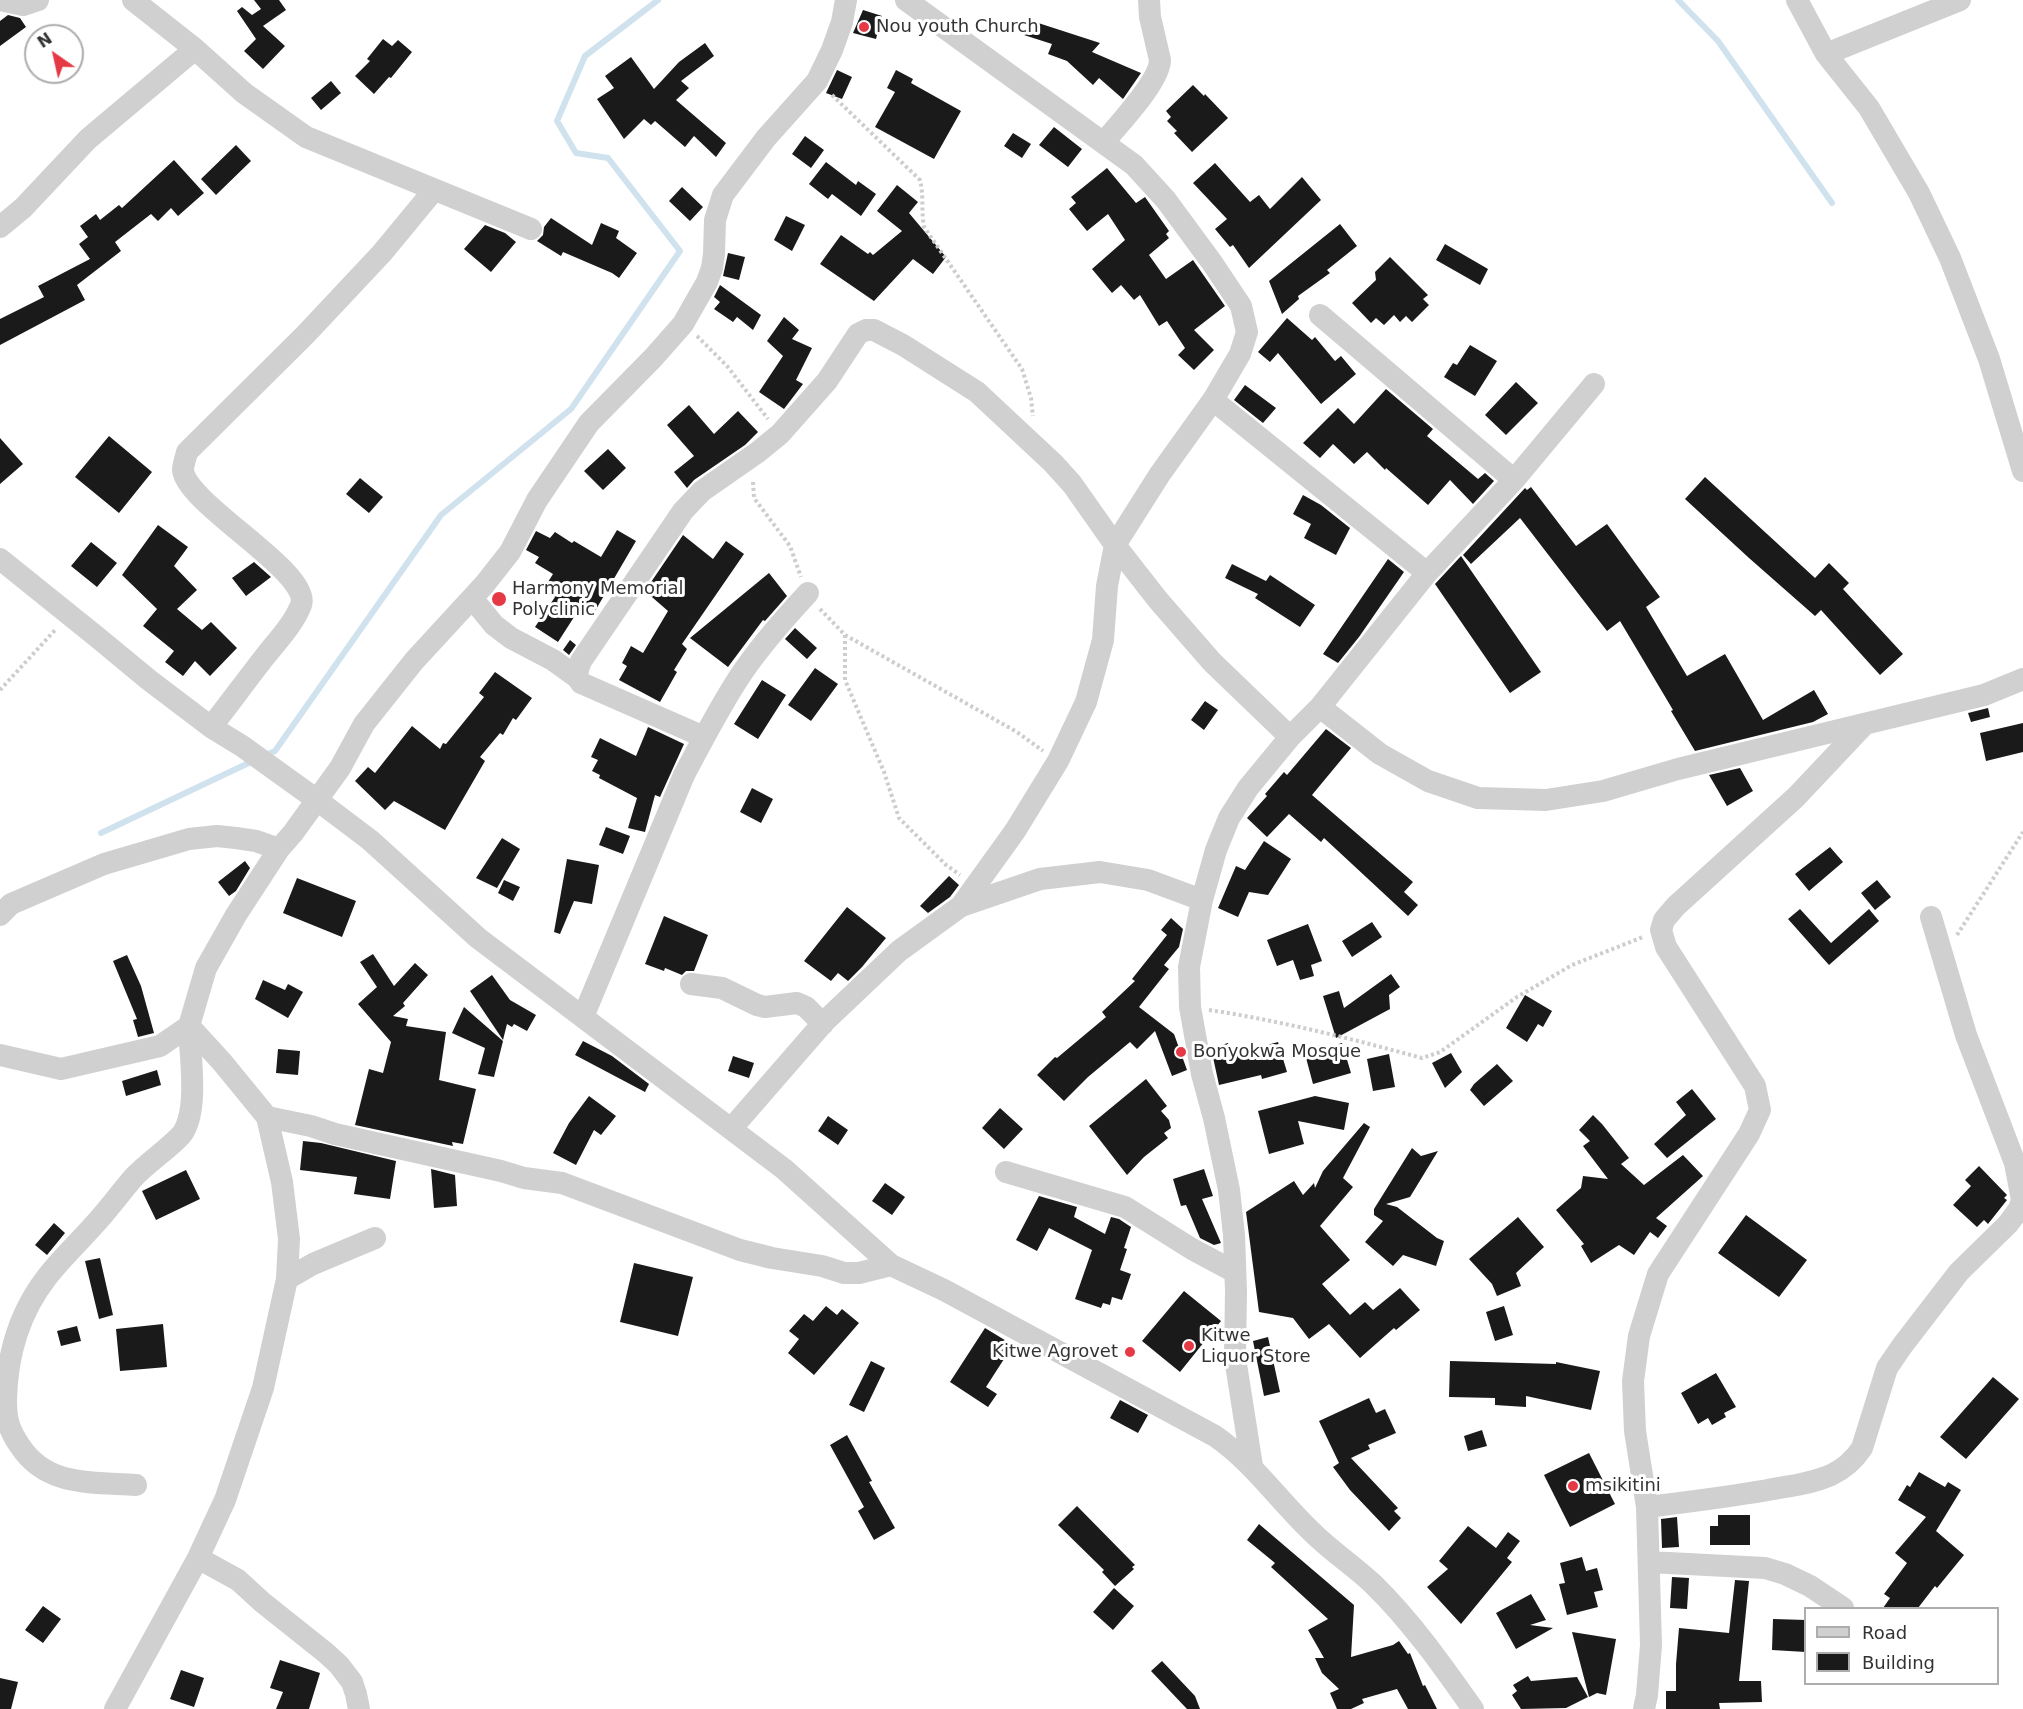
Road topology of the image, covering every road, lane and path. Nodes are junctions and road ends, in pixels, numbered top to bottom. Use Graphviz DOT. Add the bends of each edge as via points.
graph roads {
  1 [pos="0,0"];
  2 [pos="39,0"];
  3 [pos="133,0"];
  4 [pos="846,0"];
  5 [pos="906,0"];
  6 [pos="1149,0"];
  7 [pos="1797,0"];
  8 [pos="1960,0"];
  9 [pos="195,49"];
  10 [pos="1826,54"];
  11 [pos="817,81"];
  12 [pos="1104,142"];
  13 [pos="434,190"];
  14 [pos="0,228"];
  15 [pos="531,229"];
  16 [pos="1320,315"];
  17 [pos="683,324"];
  18 [pos="1594,384"];
  19 [pos="1213,400"];
  20 [pos="1035,424"];
  21 [pos="780,434"];
  22 [pos="758,452"];
  23 [pos="2023,471"];
  24 [pos="1514,480"];
  25 [pos="1115,545"];
  26 [pos="0,559"];
  27 [pos="1427,573"];
  28 [pos="808,593"];
  29 [pos="472,597"];
  30 [pos="68,614"];
  31 [pos="845,635"];
  32 [pos="578,678"];
  33 [pos="2023,679"];
  34 [pos="0,690"];
  35 [pos="1320,707"];
  36 [pos="1863,726"];
  37 [pos="211,727"];
  38 [pos="704,737"];
  39 [pos="1290,737"];
  40 [pos="1058,761"];
  41 [pos="317,800"];
  42 [pos="2023,832"];
  43 [pos="279,849"];
  44 [pos="975,886"];
  45 [pos="1202,900"];
  46 [pos="961,906"];
  47 [pos="0,915"];
  48 [pos="1931,917"];
  49 [pos="1661,930"];
  50 [pos="1943,958"];
  51 [pos="690,984"];
  52 [pos="1190,1007"];
  53 [pos="583,1017"];
  54 [pos="823,1024"];
  55 [pos="189,1026"];
  56 [pos="0,1055"];
  57 [pos="267,1117"];
  58 [pos="731,1129"];
  59 [pos="2019,1160"];
  60 [pos="1006,1172"];
  61 [pos="375,1238"];
  62 [pos="891,1265"];
  63 [pos="1236,1272"];
  64 [pos="286,1279"];
  65 [pos="1252,1466"];
  66 [pos="136,1485"];
  67 [pos="1647,1507"];
  68 [pos="198,1558"];
  69 [pos="1649,1562"];
  70 [pos="1842,1607"];
  71 [pos="115,1709"];
  72 [pos="359,1709"];
  73 [pos="1473,1709"];
  74 [pos="1644,1709"];
  1 -- 2 [label="street" via="23,5"];
  3 -- 9 [label="street"];
  4 -- 11 [label="street" via="836,41"];
  5 -- 12 [label="street"];
  6 -- 12 [label="street" via="1160,67"];
  7 -- 10 [label="street"];
  8 -- 10 [label="street"];
  9 -- 13 [label="street" via="244,93 306,137"];
  9 -- 14 [label="street" via="88,139"];
  10 -- 23 [label="street" via="1869,108 1919,193 1950,258 1989,359"];
  11 -- 17 [label="street" via="766,138 723,195 714,220 712,268"];
  11 -- 20 [label="path" via="920,180 924,227 1022,369"];
  12 -- 19 [label="street" via="1134,165 1166,200 1241,306 1247,333 1240,354"];
  13 -- 15 [label="street"];
  13 -- 37 [label="street" via="382,253 187,452 183,470 190,486 263,551 302,595 288,628"];
  16 -- 24 [label="street"];
  17 -- 21 [label="path" via="727,366"];
  17 -- 29 [label="street" via="589,423 537,500 510,552"];
  18 -- 24 [label="street"];
  19 -- 25 [label="street"];
  19 -- 27 [label="street"];
  21 -- 22 [label="street"];
  21 -- 25 [label="street" via="828,381 858,334 874,330 977,392 1072,484"];
  22 -- 28 [label="path" via="754,498 790,546"];
  22 -- 32 [label="street" via="702,490 683,511 581,661"];
  24 -- 27 [label="street"];
  25 -- 39 [label="street" via="1212,662"];
  25 -- 40 [label="street" via="1103,640 1086,702"];
  26 -- 30 [label="street"];
  27 -- 35 [label="street"];
  28 -- 31 [label="path"];
  28 -- 38 [label="street" via="738,678"];
  29 -- 32 [label="street" via="494,625 511,638"];
  29 -- 41 [label="street" via="364,724"];
  30 -- 34 [label="path"];
  30 -- 37 [label="street"];
  31 -- 40 [label="path" via="1017,732"];
  31 -- 44 [label="path" via="844,680 884,772 899,818 946,865"];
  32 -- 38 [label="street" via="581,683"];
  33 -- 36 [label="street" via="1984,695"];
  35 -- 36 [label="street" via="1399,765 1428,781 1478,798 1546,800 1602,791 1689,766"];
  35 -- 39 [label="street"];
  36 -- 49 [label="street" via="1796,797 1676,906"];
  37 -- 41 [label="street"];
  38 -- 53 [label="street" via="684,775"];
  39 -- 45 [label="street" via="1229,818"];
  40 -- 44 [label="street" via="1016,831"];
  41 -- 43 [label="street"];
  41 -- 53 [label="street" via="369,840 478,938"];
  42 -- 50 [label="path"];
  43 -- 47 [label="street" via="236,838 189,839 104,864 11,904"];
  43 -- 55 [label="street" via="206,968"];
  44 -- 46 [label="street"];
  45 -- 46 [label="street" via="1148,880 1100,872 1040,879"];
  45 -- 52 [label="street" via="1189,967"];
  46 -- 54 [label="street" via="899,951"];
  48 -- 50 [label="street"];
  49 -- 52 [label="path" via="1572,965 1517,997 1430,1057 1260,1018"];
  49 -- 67 [label="street" via="1666,947 1688,984 1755,1086 1760,1110 1749,1134 1658,1274 1639,1336 1633,1381 1635,1431"];
  50 -- 59 [label="street" via="1966,1035"];
  51 -- 54 [label="street" via="722,988 765,1007 797,1003"];
  52 -- 63 [label="street" via="1229,1190"];
  53 -- 58 [label="street"];
  54 -- 58 [label="street"];
  55 -- 56 [label="street" via="160,1046 61,1069"];
  55 -- 57 [label="street"];
  55 -- 66 [label="street" via="192,1088 190,1117 182,1134 135,1176 48,1276 30,1302 13,1340 6,1388 6,1417 15,1439 27,1457 49,1474 80,1481"];
  57 -- 62 [label="street" via="562,1184 740,1250 772,1258 844,1273"];
  57 -- 64 [label="street" via="282,1182 289,1239"];
  58 -- 62 [label="street" via="784,1169"];
  59 -- 67 [label="street" via="2019,1209 1959,1272 1887,1368 1856,1458 1813,1482"];
  60 -- 63 [label="street" via="1125,1207"];
  61 -- 64 [label="street"];
  62 -- 65 [label="street" via="1215,1436"];
  63 -- 65 [label="street" via="1235,1358"];
  64 -- 68 [label="street" via="263,1388 225,1500"];
  65 -- 73 [label="street" via="1312,1533 1395,1608 1425,1641"];
  67 -- 69 [label="street"];
  68 -- 71 [label="street"];
  68 -- 72 [label="street" via="238,1580 339,1665 352,1682"];
  69 -- 70 [label="street" via="1765,1568 1810,1586"];
  69 -- 74 [label="street" via="1651,1645"];
}
